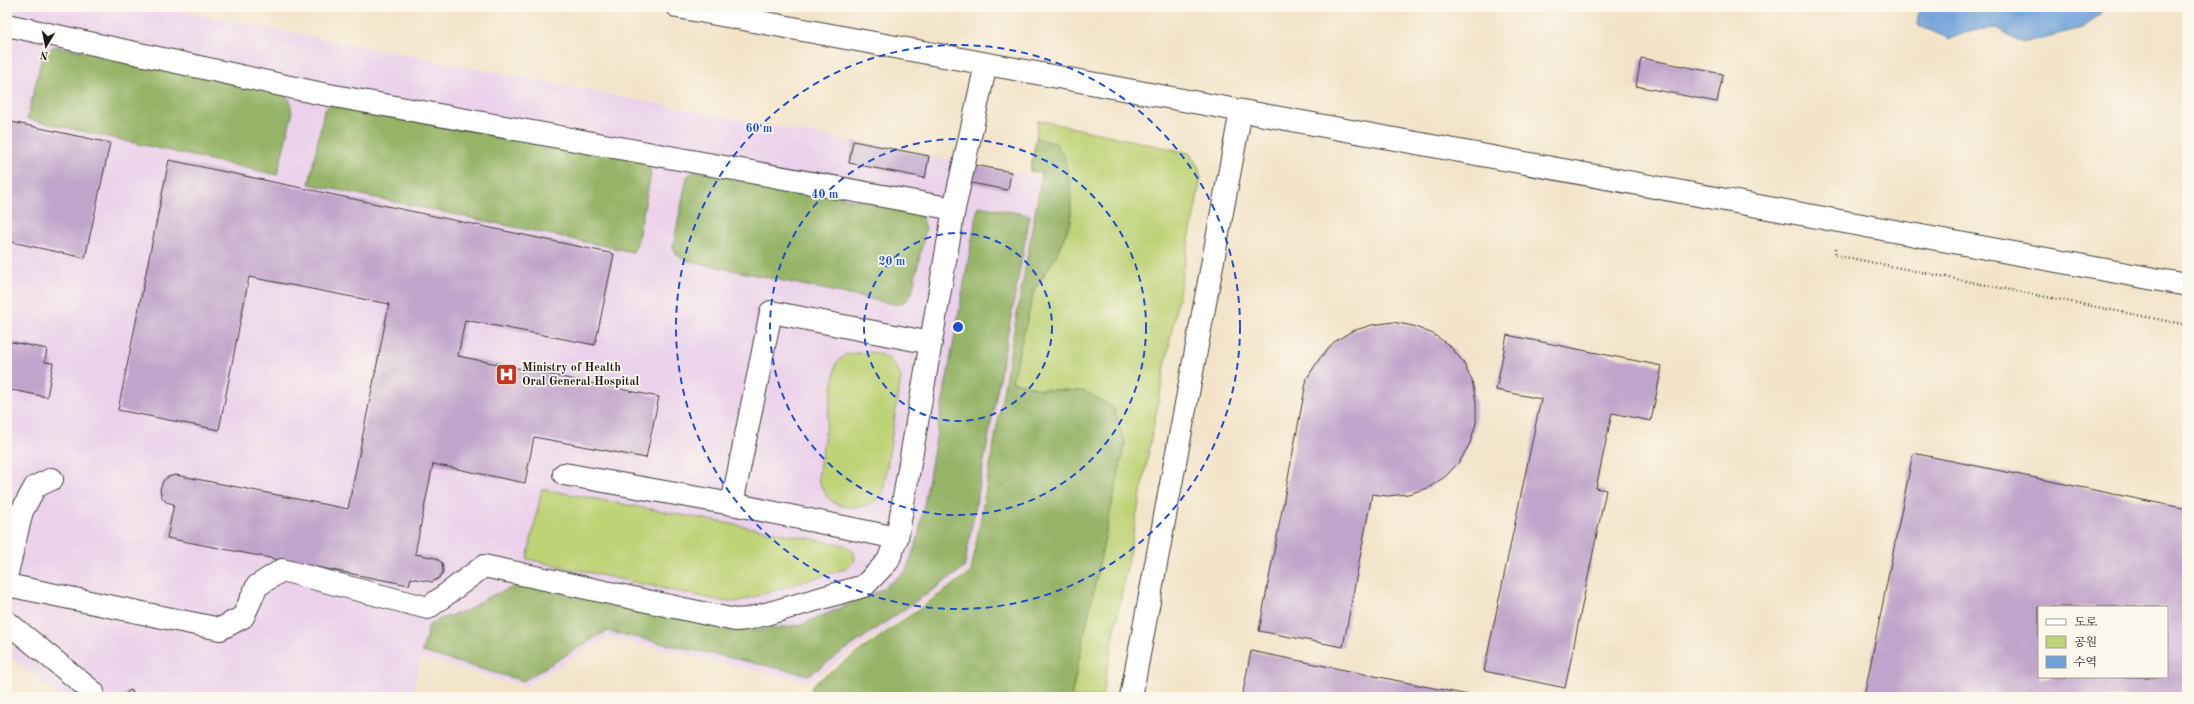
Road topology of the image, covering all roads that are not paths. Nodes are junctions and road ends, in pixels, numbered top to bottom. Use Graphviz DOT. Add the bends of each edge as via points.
graph roads {
  1 [pos="678,7"];
  2 [pos="7,25"];
  3 [pos="986,64"];
  4 [pos="1241,111"];
  5 [pos="954,209"];
  6 [pos="2187,285"];
  7 [pos="931,343"];
  8 [pos="564,474"];
  9 [pos="52,479"];
  10 [pos="732,504"];
  11 [pos="897,538"];
  12 [pos="7,572"];
  13 [pos="7,585"];
  14 [pos="7,622"];
  15 [pos="93,692"];
  16 [pos="1131,697"];
  1 -- 3 [label="street"];
  2 -- 5 [label="street" via="318,93"];
  3 -- 4 [label="street"];
  3 -- 5 [label="street"];
  4 -- 6 [label="street"];
  4 -- 16 [label="street"];
  5 -- 7 [label="street"];
  7 -- 10 [label="street" via="771,312"];
  7 -- 11 [label="street"];
  8 -- 10 [label="street"];
  9 -- 12 [label="street" via="35,487 22,511"];
  10 -- 11 [label="street"];
  11 -- 13 [label="street" via="888,561 864,586 748,619 735,620 484,566 428,608 282,570 257,586 243,617 220,629"];
  14 -- 15 [label="street"];
}
